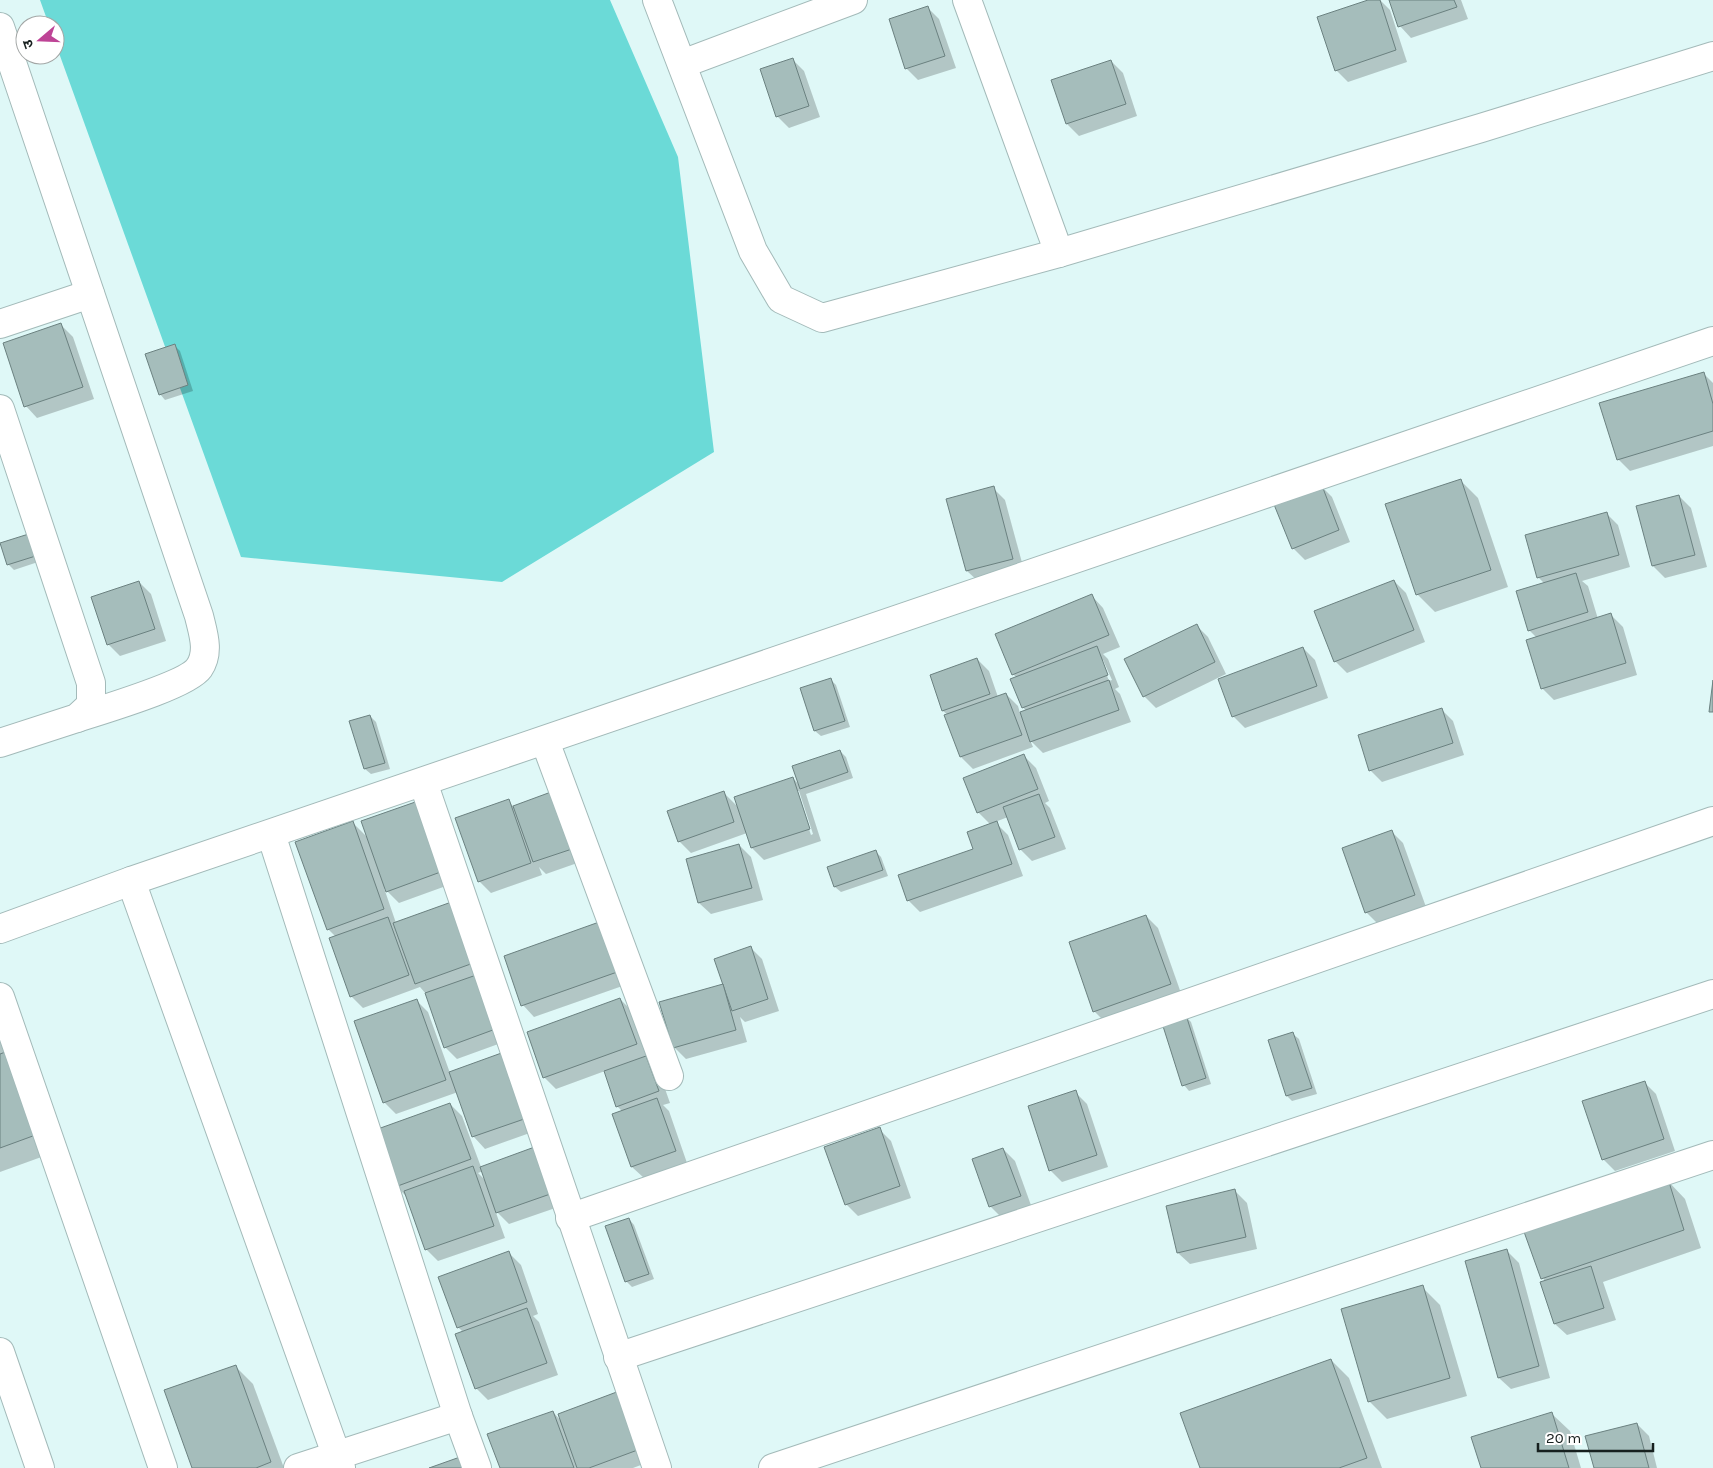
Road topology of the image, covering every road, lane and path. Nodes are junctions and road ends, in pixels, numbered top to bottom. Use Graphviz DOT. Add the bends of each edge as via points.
graph roads {
  1 [pos="657,0"];
  2 [pos="853,0"];
  3 [pos="967,0"];
  4 [pos="0,26"];
  5 [pos="1713,56"];
  6 [pos="682,64"];
  7 [pos="1060,252"];
  8 [pos="90,294"];
  9 [pos="0,324"];
  10 [pos="1713,342"];
  11 [pos="0,409"];
  12 [pos="77,718"];
  13 [pos="545,741"];
  14 [pos="0,743"];
  15 [pos="423,782"];
  16 [pos="1713,821"];
  17 [pos="271,834"];
  18 [pos="131,882"];
  19 [pos="0,929"];
  20 [pos="1713,994"];
  21 [pos="0,996"];
  22 [pos="669,1076"];
  23 [pos="1713,1155"];
  24 [pos="570,1218"];
  25 [pos="0,1352"];
  26 [pos="618,1357"];
  27 [pos="458,1416"];
  28 [pos="338,1461"];
  29 [pos="40,1468"];
  30 [pos="164,1468"];
  31 [pos="298,1468"];
  32 [pos="477,1468"];
  33 [pos="657,1468"];
  34 [pos="773,1468"];
  1 -- 6 [label="street"];
  2 -- 6 [label="street"];
  3 -- 7 [label="street"];
  4 -- 8 [label="street"];
  5 -- 7 [label="street"];
  6 -- 7 [label="street" via="753,251 781,299 822,318"];
  8 -- 9 [label="street"];
  8 -- 12 [label="street" via="196,606 206,646 199,669 180,682"];
  10 -- 13 [label="street"];
  11 -- 12 [label="street" via="91,683 91,705"];
  12 -- 14 [label="street"];
  13 -- 15 [label="street"];
  13 -- 22 [label="street"];
  15 -- 17 [label="street"];
  15 -- 24 [label="street"];
  16 -- 24 [label="street"];
  17 -- 18 [label="street"];
  17 -- 27 [label="street"];
  18 -- 19 [label="street"];
  18 -- 28 [label="street"];
  20 -- 26 [label="street"];
  21 -- 30 [label="street"];
  23 -- 34 [label="street"];
  24 -- 26 [label="street"];
  25 -- 29 [label="street"];
  26 -- 33 [label="street"];
  27 -- 28 [label="street"];
  27 -- 32 [label="street"];
  28 -- 31 [label="street"];
}
